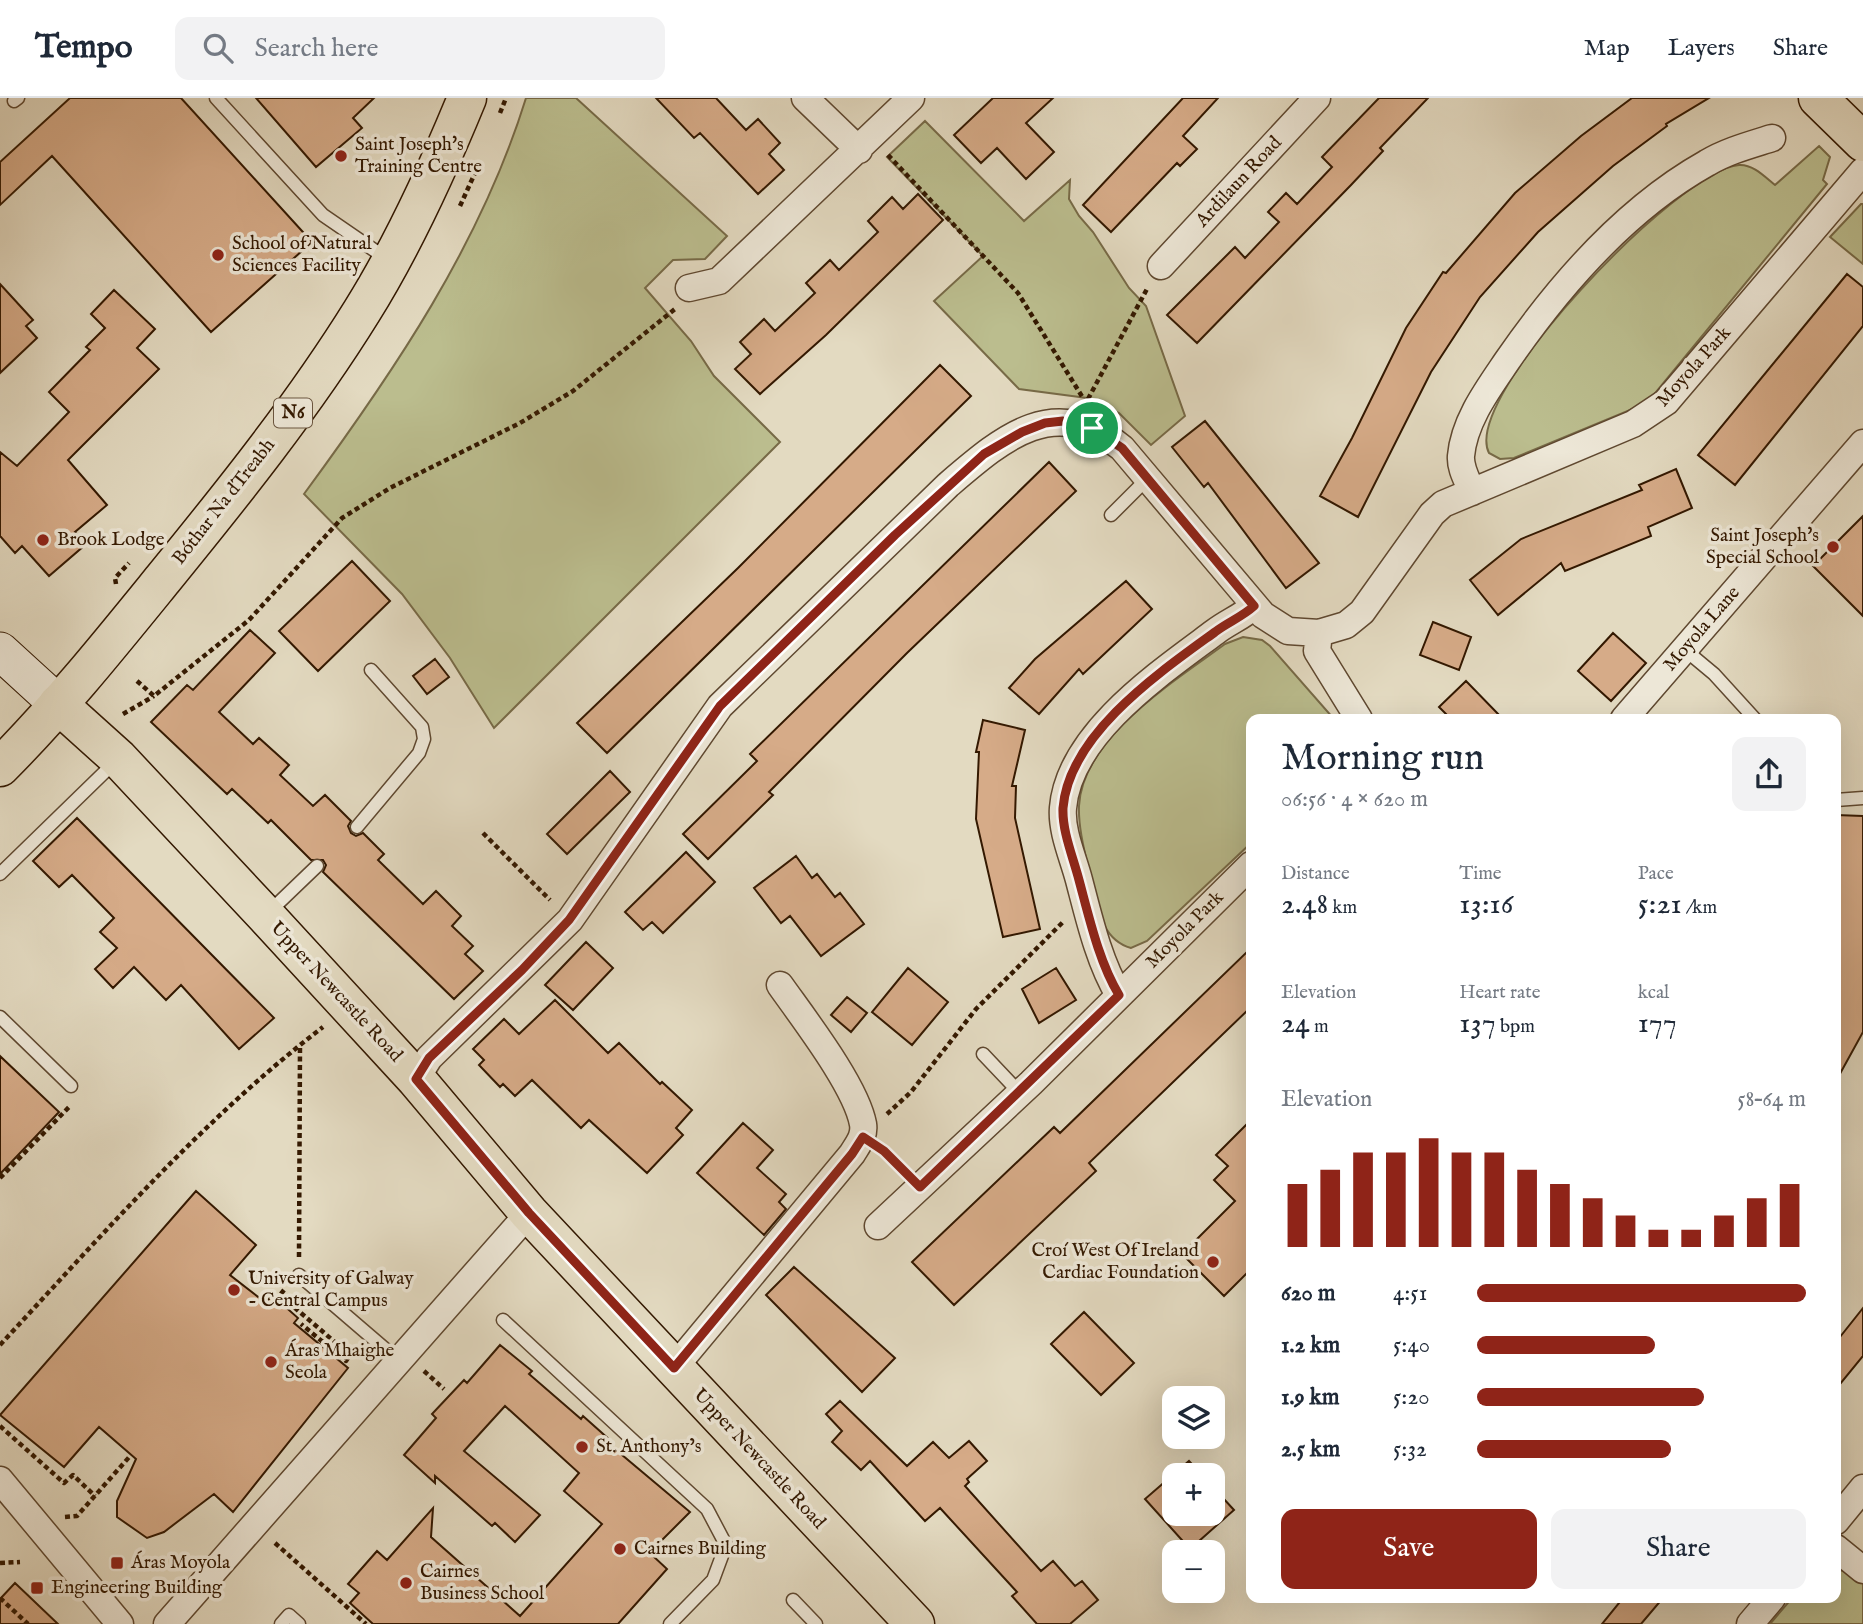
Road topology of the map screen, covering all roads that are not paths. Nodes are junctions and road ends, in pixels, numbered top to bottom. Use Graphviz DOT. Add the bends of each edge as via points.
graph roads {
  1 [pos="216,98"];
  2 [pos="467,98"];
  3 [pos="804,98"];
  4 [pos="911,98"];
  5 [pos="1317,98"];
  6 [pos="1818,98"];
  7 [pos="1772,138"];
  8 [pos="1863,142"];
  9 [pos="871,151"];
  10 [pos="1863,171"];
  11 [pos="390,261"];
  12 [pos="1161,265"];
  13 [pos="690,288"];
  14 [pos="1863,443"];
  15 [pos="1148,478"];
  16 [pos="1472,492"];
  17 [pos="1111,514"];
  18 [pos="1254,606"];
  19 [pos="1320,633"];
  20 [pos="1684,649"];
  21 [pos="0,651"];
  22 [pos="371,670"];
  23 [pos="58,704"];
  24 [pos="1356,714"];
  25 [pos="1628,714"];
  26 [pos="1750,714"];
  27 [pos="118,758"];
  28 [pos="0,767"];
  29 [pos="1863,798"];
  30 [pos="1841,800"];
  31 [pos="357,827"];
  32 [pos="317,866"];
  33 [pos="1246,869"];
  34 [pos="0,874"];
  35 [pos="265,916"];
  36 [pos="780,985"];
  37 [pos="1119,995"];
  38 [pos="0,1017"];
  39 [pos="983,1054"];
  40 [pos="416,1079"];
  41 [pos="71,1086"];
  42 [pos="1026,1088"];
  43 [pos="529,1213"];
  44 [pos="878,1226"];
  45 [pos="299,1275"];
  46 [pos="503,1320"];
  47 [pos="409,1364"];
  48 [pos="674,1368"];
  49 [pos="0,1480"];
  50 [pos="1863,1488"];
  51 [pos="1841,1515"];
  52 [pos="1841,1552"];
  53 [pos="1863,1570"];
  54 [pos="793,1600"];
  55 [pos="1768,1603"];
  56 [pos="120,1624"];
  57 [pos="167,1624"];
  58 [pos="281,1624"];
  59 [pos="299,1624"];
  60 [pos="670,1624"];
  61 [pos="816,1624"];
  62 [pos="915,1624"];
  63 [pos="1750,1624"];
  1 -- 11 [label="lane" via="323,215"];
  2 -- 11 [label="main road, Bóthar Na dTreabh / N6"];
  3 -- 9 [label="street"];
  4 -- 9 [label="street"];
  5 -- 12 [label="street, Ardilaun Road"];
  6 -- 8 [label="main road"];
  7 -- 16 [label="street" via="1707,162 1667,190 1606,241 1554,296 1472,418 1461,455"];
  9 -- 13 [label="street" via="719,281"];
  10 -- 16 [label="street, Moyola Park" via="1689,379 1656,410"];
  11 -- 23 [label="main road, Bóthar Na dTreabh / N6" via="306,396 219,512"];
  14 -- 20 [label="street, Moyola Lane"];
  15 -- 17 [label="lane"];
  15 -- 18 [label="street, Moyola Park"];
  15 -- 40 [label="street, Moyola Park" via="1122,448 1080,423 1045,423 984,454 720,706 569,920 429,1058"];
  16 -- 19 [label="street, Moyola Park" via="1432,514 1353,620"];
  18 -- 19 [label="street, Moyola Park" via="1288,631"];
  18 -- 37 [label="street" via="1177,660 1097,730 1077,761 1063,816 1084,900"];
  19 -- 24 [label="street" via="1317,652"];
  20 -- 25 [label="street, Moyola Lane"];
  20 -- 26 [label="lane"];
  21 -- 23 [label="main road, Upper Newcastle Road"];
  22 -- 31 [label="lane" via="422,727 424,739 419,753"];
  23 -- 27 [label="main road, Upper Newcastle Road"];
  23 -- 28 [label="main road, Bóthar Na dTreabh / N6"];
  27 -- 34 [label="lane"];
  27 -- 35 [label="main road, Upper Newcastle Road"];
  29 -- 30 [label="lane"];
  32 -- 35 [label="lane"];
  33 -- 37 [label="street, Moyola Park"];
  35 -- 40 [label="main road, Upper Newcastle Road"];
  36 -- 48 [label="street" via="850,1091 863,1124 863,1137"];
  37 -- 42 [label="street, Moyola Park"];
  38 -- 41 [label="lane"];
  39 -- 42 [label="lane"];
  40 -- 43 [label="main road, Upper Newcastle Road"];
  42 -- 44 [label="street, Moyola Park"];
  43 -- 47 [label="street"];
  43 -- 48 [label="main road, Upper Newcastle Road"];
  45 -- 47 [label="lane"];
  46 -- 60 [label="lane" via="707,1509 726,1545 713,1580"];
  47 -- 57 [label="street"];
  48 -- 62 [label="main road, Upper Newcastle Road"];
  49 -- 56 [label="street"];
  50 -- 51 [label="street"];
  52 -- 53 [label="street"];
  54 -- 61 [label="lane"];
  55 -- 63 [label="street"];
  58 -- 59 [label="lane" via="289,1615"];
}
